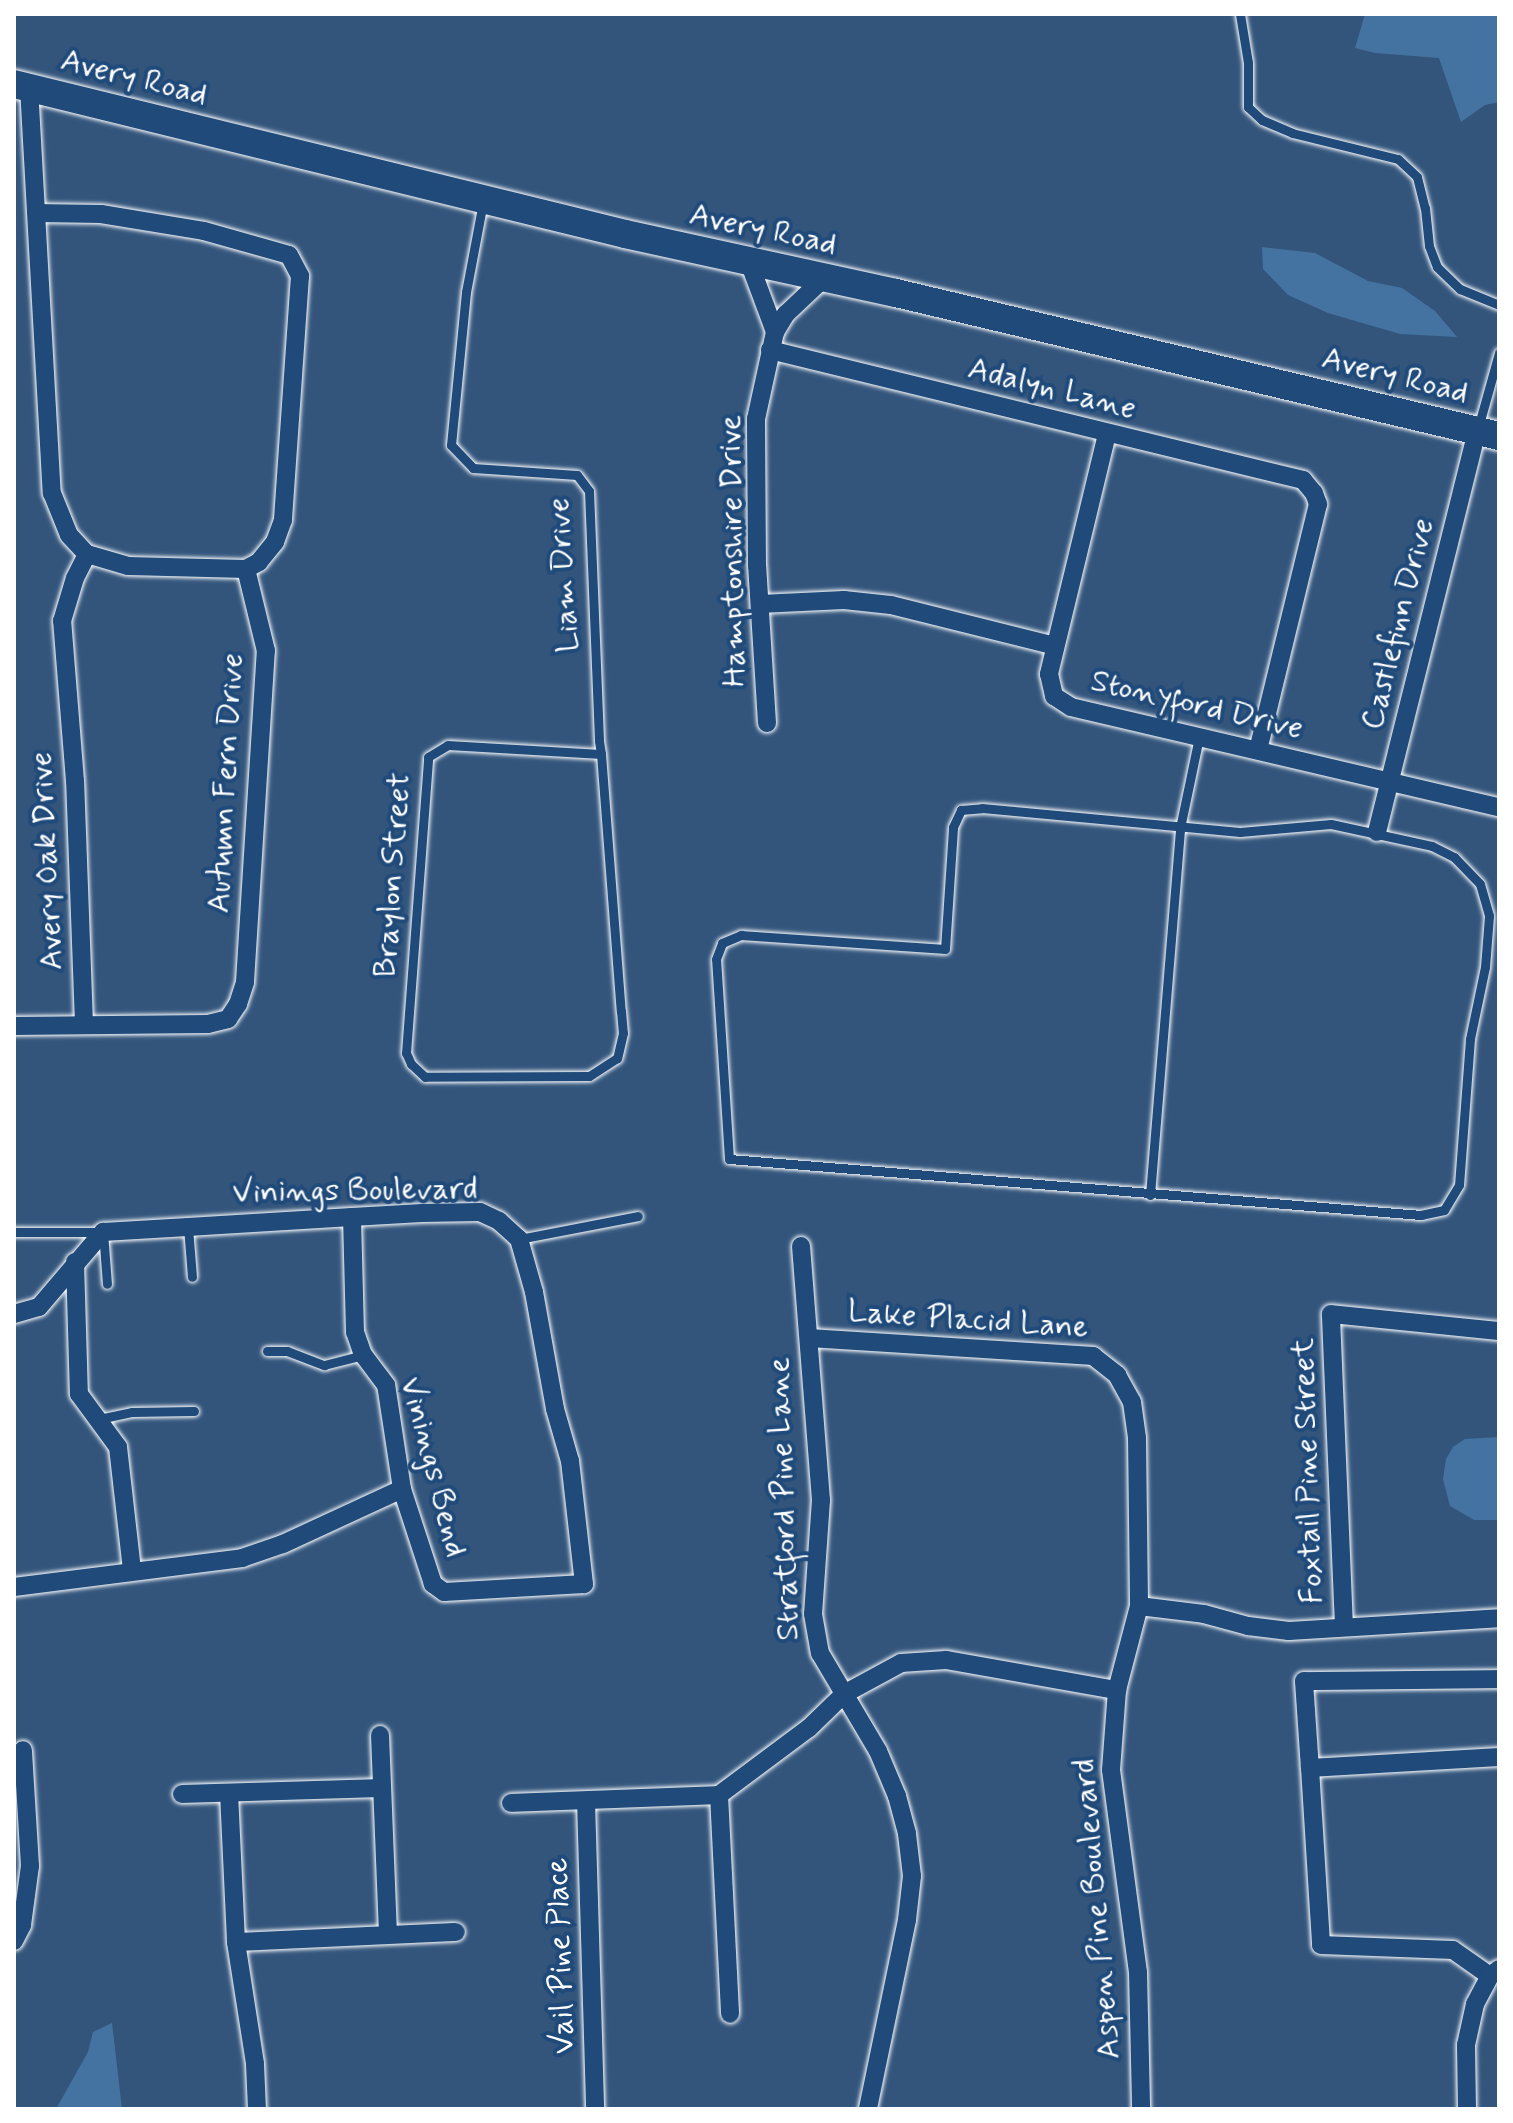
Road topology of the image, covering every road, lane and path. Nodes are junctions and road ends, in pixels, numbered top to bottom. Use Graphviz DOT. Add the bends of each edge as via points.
graph roads {
  1 [pos="1240,14"];
  2 [pos="22,85"];
  3 [pos="483,199"];
  4 [pos="37,213"];
  5 [pos="749,262"];
  6 [pos="823,279"];
  7 [pos="1499,305"];
  8 [pos="773,341"];
  9 [pos="1499,353"];
  10 [pos="1107,434"];
  11 [pos="1488,434"];
  12 [pos="87,554"];
  13 [pos="246,569"];
  14 [pos="760,604"];
  15 [pos="1055,646"];
  16 [pos="767,723"];
  17 [pos="1199,737"];
  18 [pos="1258,750"];
  19 [pos="601,754"];
  20 [pos="1389,781"];
  21 [pos="1499,807"];
  22 [pos="1180,828"];
  23 [pos="1377,832"];
  24 [pos="84,1024"];
  25 [pos="14,1026"];
  26 [pos="419,1073"];
  27 [pos="1150,1195"];
  28 [pos="638,1216"];
  29 [pos="352,1217"];
  30 [pos="188,1227"];
  31 [pos="14,1232"];
  32 [pos="103,1232"];
  33 [pos="519,1239"];
  34 [pos="801,1246"];
  35 [pos="75,1262"];
  36 [pos="192,1277"];
  37 [pos="107,1284"];
  38 [pos="14,1314"];
  39 [pos="1499,1331"];
  40 [pos="809,1338"];
  41 [pos="267,1351"];
  42 [pos="363,1355"];
  43 [pos="1117,1375"];
  44 [pos="194,1411"];
  45 [pos="99,1419"];
  46 [pos="402,1489"];
  47 [pos="132,1570"];
  48 [pos="14,1587"];
  49 [pos="1139,1606"];
  50 [pos="1499,1618"];
  51 [pos="1344,1627"];
  52 [pos="1499,1679"];
  53 [pos="1117,1690"];
  54 [pos="844,1694"];
  55 [pos="380,1735"];
  56 [pos="23,1750"];
  57 [pos="1499,1757"];
  58 [pos="1310,1768"];
  59 [pos="381,1788"];
  60 [pos="229,1793"];
  61 [pos="182,1794"];
  62 [pos="719,1795"];
  63 [pos="586,1801"];
  64 [pos="511,1803"];
  65 [pos="20,1807"];
  66 [pos="19,1904"];
  67 [pos="456,1932"];
  68 [pos="388,1935"];
  69 [pos="14,1941"];
  70 [pos="236,1942"];
  71 [pos="1494,1973"];
  72 [pos="730,2014"];
  73 [pos="257,2109"];
  74 [pos="595,2109"];
  75 [pos="868,2109"];
  76 [pos="1141,2109"];
  77 [pos="1467,2109"];
  1 -- 7 [label="lane" via="1248,107 1262,120 1292,133 1398,159 1417,177 1437,267 1460,289"];
  2 -- 3 [label="main road, Avery Road"];
  2 -- 4 [label="street"];
  3 -- 5 [label="main road, Avery Road"];
  3 -- 19 [label="lane, Liam Drive" via="466,292 451,445 473,468 577,475 586,484"];
  4 -- 12 [label="street" via="52,493 69,535"];
  4 -- 13 [label="street" via="101,214 204,231 289,255 300,276 283,520 275,542"];
  5 -- 6 [label="main road, Avery Road"];
  5 -- 8 [label="street"];
  6 -- 8 [label="street, Hamptonshire Drive" via="786,314"];
  6 -- 11 [label="main road, Avery Road"];
  8 -- 10 [label="street, Adalyn Lane"];
  8 -- 14 [label="street, Hamptonshire Drive" via="756,419"];
  9 -- 11 [label="lane"];
  10 -- 15 [label="street, Stonyford Drive"];
  10 -- 18 [label="street, Adalyn Lane" via="1303,480 1314,493 1318,504"];
  11 -- 20 [label="street, Castlefinn Drive"];
  12 -- 13 [label="street" via="128,566"];
  12 -- 24 [label="street, Avery Oak Drive" via="62,621 75,781"];
  13 -- 24 [label="street, Autumn Fern Drive" via="266,651 245,982 238,1004 228,1019 208,1024"];
  14 -- 15 [label="street" via="879,604"];
  14 -- 16 [label="street, Hamptonshire Drive"];
  15 -- 17 [label="street, Stonyford Drive" via="1049,685 1063,704"];
  17 -- 18 [label="street, Stonyford Drive"];
  17 -- 22 [label="lane"];
  18 -- 20 [label="street, Stonyford Drive"];
  19 -- 26 [label="lane, Braylon Street" via="448,745 428,757 406,1053"];
  19 -- 26 [label="lane, Liam Drive" via="623,1033 617,1058 589,1076 574,1078 438,1078"];
  20 -- 21 [label="street, Stonyford Drive"];
  20 -- 23 [label="street, Castlefinn Drive"];
  22 -- 23 [label="lane" via="1240,832 1331,824"];
  22 -- 27 [label="lane"];
  22 -- 27 [label="lane" via="961,810 953,827 945,949 741,935 722,943 716,959 729,1159"];
  23 -- 27 [label="lane" via="1443,851 1469,870 1480,884 1489,916 1470,1039 1459,1185 1444,1210 1421,1215"];
  24 -- 25 [label="street"];
  28 -- 33 [label="lane"];
  29 -- 30 [label="street, Vinings Boulevard"];
  29 -- 33 [label="street, Vinings Boulevard" via="480,1212"];
  29 -- 42 [label="street, Vinings Bend" via="355,1332"];
  30 -- 32 [label="street, Vinings Boulevard"];
  30 -- 36 [label="lane"];
  31 -- 32 [label="lane"];
  32 -- 35 [label="street"];
  32 -- 37 [label="lane"];
  33 -- 46 [label="street, Vinings Bend" via="570,1461 584,1584 438,1590"];
  34 -- 40 [label="street, Stratford Pine Lane"];
  35 -- 38 [label="street" via="39,1307"];
  35 -- 45 [label="street" via="79,1394"];
  39 -- 51 [label="street, Foxtail Pine Street" via="1331,1314"];
  40 -- 43 [label="street, Lake Placid Lane" via="1093,1356"];
  40 -- 54 [label="street, Stratford Pine Lane" via="821,1500 813,1614 820,1653"];
  41 -- 42 [label="lane" via="287,1351 324,1365"];
  42 -- 46 [label="street, Vinings Bend" via="386,1385"];
  43 -- 49 [label="street, Aspen Pine Boulevard" via="1132,1402 1137,1438"];
  44 -- 45 [label="lane" via="132,1412"];
  45 -- 47 [label="street" via="118,1447"];
  46 -- 47 [label="street" via="242,1558"];
  47 -- 48 [label="street"];
  49 -- 51 [label="street" via="1289,1631"];
  49 -- 53 [label="street, Aspen Pine Boulevard"];
  50 -- 51 [label="street"];
  52 -- 58 [label="street" via="1304,1681"];
  53 -- 54 [label="street" via="946,1660 901,1663"];
  53 -- 76 [label="street, Aspen Pine Boulevard" via="1111,1770 1138,1972"];
  54 -- 62 [label="street" via="809,1728"];
  54 -- 75 [label="street, Stratford Pine Lane" via="897,1796 912,1876"];
  55 -- 59 [label="street"];
  56 -- 65 [label="street"];
  57 -- 58 [label="street"];
  58 -- 71 [label="street" via="1321,1945 1453,1950"];
  59 -- 60 [label="street"];
  59 -- 68 [label="street"];
  60 -- 61 [label="street"];
  60 -- 70 [label="street"];
  62 -- 63 [label="street"];
  62 -- 72 [label="street"];
  63 -- 64 [label="street"];
  63 -- 74 [label="street, Vail Pine Place"];
  65 -- 66 [label="street" via="30,1866"];
  66 -- 69 [label="street" via="22,1925"];
  67 -- 68 [label="street"];
  68 -- 70 [label="street"];
  70 -- 73 [label="street"];
  71 -- 77 [label="street" via="1475,2004 1466,2045"];
}
